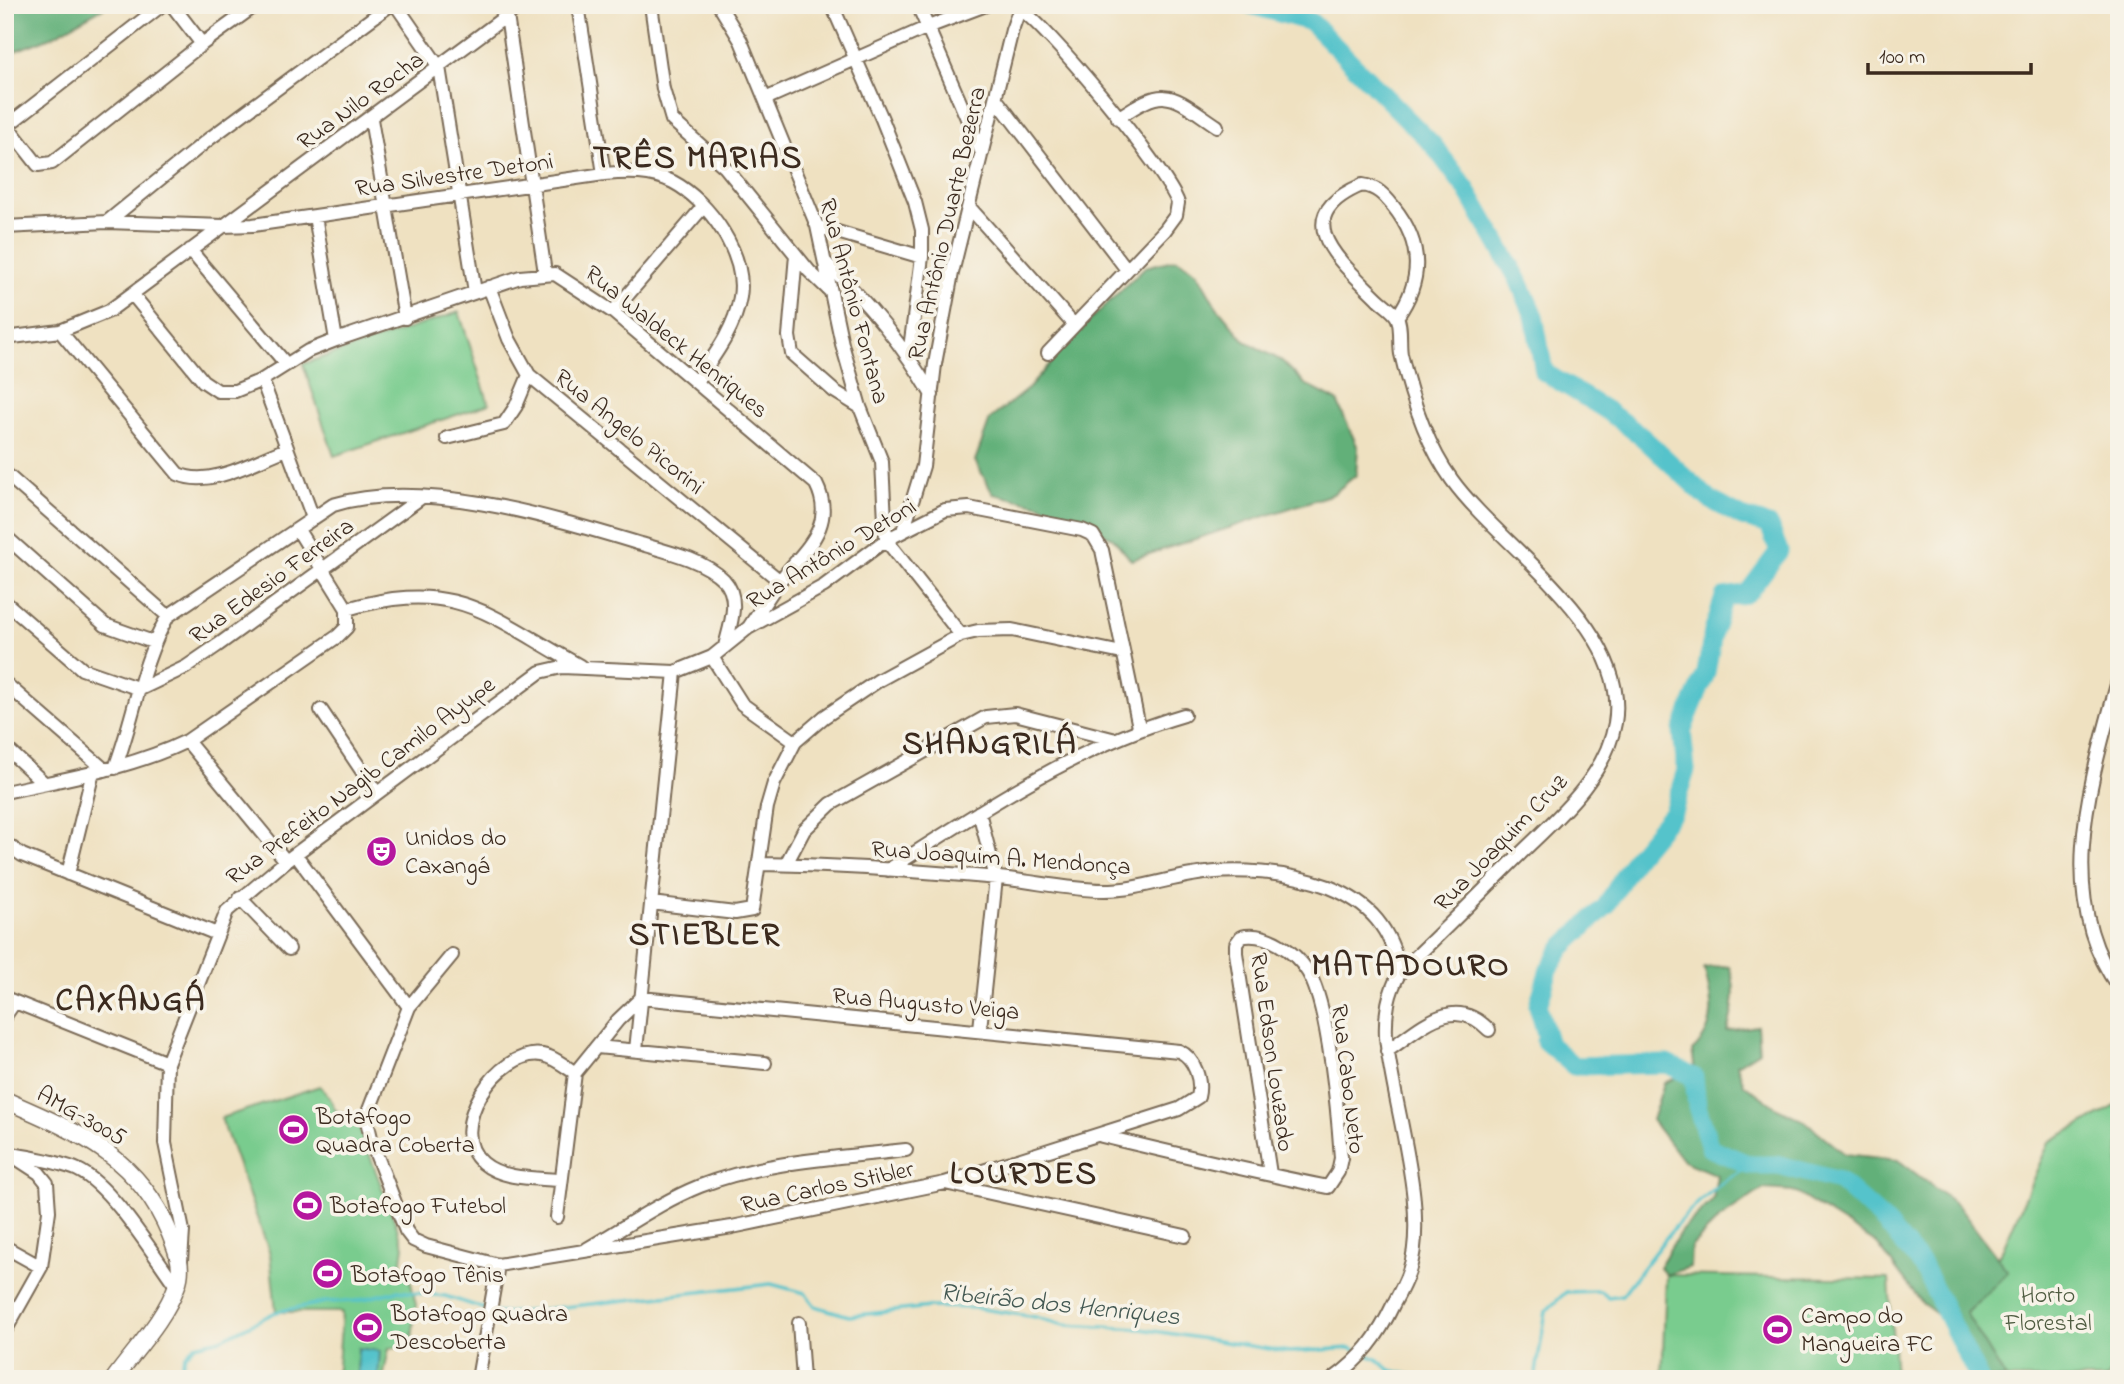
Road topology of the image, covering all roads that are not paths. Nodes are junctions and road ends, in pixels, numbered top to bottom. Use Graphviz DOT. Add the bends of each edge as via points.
graph roads {
  1 [pos="162,5"];
  2 [pos="172,5"];
  3 [pos="256,5"];
  4 [pos="390,5"];
  5 [pos="396,5"];
  6 [pos="521,5"];
  7 [pos="578,5"];
  8 [pos="651,5"];
  9 [pos="719,5"];
  10 [pos="832,5"];
  11 [pos="918,5"];
  12 [pos="986,5"];
  13 [pos="1019,6"];
  14 [pos="507,16"];
  15 [pos="928,27"];
  16 [pos="202,44"];
  17 [pos="856,60"];
  18 [pos="439,67"];
  19 [pos="765,99"];
  20 [pos="996,99"];
  21 [pos="1118,117"];
  22 [pos="371,119"];
  23 [pos="7,124"];
  24 [pos="1217,126"];
  25 [pos="982,153"];
  26 [pos="604,174"];
  27 [pos="531,185"];
  28 [pos="461,194"];
  29 [pos="385,205"];
  30 [pos="703,207"];
  31 [pos="969,207"];
  32 [pos="315,216"];
  33 [pos="107,222"];
  34 [pos="223,226"];
  35 [pos="817,226"];
  36 [pos="5,227"];
  37 [pos="190,250"];
  38 [pos="796,255"];
  39 [pos="922,257"];
  40 [pos="825,263"];
  41 [pos="1125,267"];
  42 [pos="545,273"];
  43 [pos="489,287"];
  44 [pos="475,292"];
  45 [pos="831,292"];
  46 [pos="133,295"];
  47 [pos="613,312"];
  48 [pos="1397,317"];
  49 [pos="405,318"];
  50 [pos="1074,325"];
  51 [pos="60,331"];
  52 [pos="5,338"];
  53 [pos="336,340"];
  54 [pos="1048,353"];
  55 [pos="909,356"];
  56 [pos="286,364"];
  57 [pos="529,375"];
  58 [pos="262,380"];
  59 [pos="696,382"];
  60 [pos="932,395"];
  61 [pos="860,407"];
  62 [pos="447,438"];
  63 [pos="287,449"];
  64 [pos="5,473"];
  65 [pos="422,497"];
  66 [pos="313,518"];
  67 [pos="298,530"];
  68 [pos="903,531"];
  69 [pos="5,536"];
  70 [pos="886,540"];
  71 [pos="321,570"];
  72 [pos="780,581"];
  73 [pos="5,603"];
  74 [pos="347,609"];
  75 [pos="168,616"];
  76 [pos="748,628"];
  77 [pos="961,635"];
  78 [pos="153,642"];
  79 [pos="725,646"];
  80 [pos="1122,653"];
  81 [pos="712,657"];
  82 [pos="583,668"];
  83 [pos="675,672"];
  84 [pos="2119,677"];
  85 [pos="5,682"];
  86 [pos="140,689"];
  87 [pos="321,710"];
  88 [pos="1184,715"];
  89 [pos="1139,727"];
  90 [pos="1112,739"];
  91 [pos="187,741"];
  92 [pos="795,742"];
  93 [pos="5,747"];
  94 [pos="104,770"];
  95 [pos="44,783"];
  96 [pos="5,792"];
  97 [pos="376,792"];
  98 [pos="979,812"];
  99 [pos="5,843"];
  100 [pos="291,858"];
  101 [pos="759,864"];
  102 [pos="786,864"];
  103 [pos="888,870"];
  104 [pos="68,874"];
  105 [pos="996,878"];
  106 [pos="240,898"];
  107 [pos="651,903"];
  108 [pos="217,934"];
  109 [pos="1241,937"];
  110 [pos="289,949"];
  111 [pos="453,955"];
  112 [pos="1400,972"];
  113 [pos="2119,988"];
  114 [pos="641,998"];
  115 [pos="10,1001"];
  116 [pos="409,1007"];
  117 [pos="5,1016"];
  118 [pos="980,1029"];
  119 [pos="1489,1030"];
  120 [pos="597,1047"];
  121 [pos="636,1050"];
  122 [pos="1387,1051"];
  123 [pos="167,1063"];
  124 [pos="765,1063"];
  125 [pos="575,1073"];
  126 [pos="5,1100"];
  127 [pos="1102,1136"];
  128 [pos="906,1150"];
  129 [pos="7,1152"];
  130 [pos="1269,1174"];
  131 [pos="561,1180"];
  132 [pos="945,1184"];
  133 [pos="557,1217"];
  134 [pos="1185,1236"];
  135 [pos="5,1248"];
  136 [pos="581,1253"];
  137 [pos="181,1265"];
  138 [pos="498,1265"];
  139 [pos="41,1267"];
  140 [pos="177,1287"];
  141 [pos="799,1323"];
  142 [pos="5,1331"];
  143 [pos="114,1379"];
  144 [pos="478,1379"];
  145 [pos="803,1379"];
  146 [pos="1333,1379"];
  1 -- 23 [label="street"];
  2 -- 16 [label="street"];
  3 -- 16 [label="street"];
  4 -- 33 [label="street" via="209,139"];
  5 -- 18 [label="street"];
  6 -- 14 [label="street, Rua Nilo Rocha"];
  7 -- 26 [label="street"];
  8 -- 38 [label="street" via="672,120 725,167"];
  9 -- 19 [label="street, Rua Antônio Fontana" via="741,41"];
  10 -- 17 [label="street"];
  11 -- 15 [label="street"];
  12 -- 15 [label="street"];
  13 -- 20 [label="street, Rua Antônio Duarte Bezerra"];
  13 -- 21 [label="street"];
  14 -- 18 [label="street, Rua Nilo Rocha"];
  14 -- 27 [label="street"];
  15 -- 17 [label="street"];
  15 -- 25 [label="street"];
  16 -- 23 [label="street" via="52,163 37,165"];
  17 -- 19 [label="street"];
  17 -- 39 [label="street" via="915,202"];
  18 -- 22 [label="street, Rua Nilo Rocha"];
  18 -- 28 [label="street"];
  19 -- 35 [label="street, Rua Antônio Fontana"];
  20 -- 25 [label="street, Rua Antônio Duarte Bezerra"];
  20 -- 41 [label="street"];
  21 -- 24 [label="street" via="1161,95"];
  21 -- 41 [label="street" via="1177,201 1176,215 1165,230"];
  22 -- 29 [label="street"];
  22 -- 34 [label="street, Rua Nilo Rocha"];
  25 -- 31 [label="street, Rua Antônio Duarte Bezerra"];
  26 -- 27 [label="street, Rua Silvestre Detoni"];
  26 -- 30 [label="street, Rua Silvestre Detoni" via="630,172 662,178"];
  27 -- 28 [label="street, Rua Silvestre Detoni"];
  27 -- 42 [label="street"];
  28 -- 29 [label="street, Rua Silvestre Detoni"];
  28 -- 44 [label="street"];
  29 -- 32 [label="street, Rua Silvestre Detoni"];
  29 -- 49 [label="street"];
  30 -- 47 [label="street"];
  30 -- 59 [label="street, Rua Silvestre Detoni" via="728,242 741,294 736,317"];
  31 -- 50 [label="street"];
  31 -- 60 [label="street, Rua Antônio Duarte Bezerra" via="952,273"];
  32 -- 34 [label="street, Rua Silvestre Detoni"];
  32 -- 53 [label="street"];
  33 -- 34 [label="street, Rua Silvestre Detoni"];
  33 -- 36 [label="street, Rua Silvestre Detoni"];
  34 -- 37 [label="street, Rua Nilo Rocha"];
  35 -- 39 [label="street"];
  35 -- 40 [label="street, Rua Antônio Fontana"];
  37 -- 46 [label="street, Rua Nilo Rocha"];
  37 -- 56 [label="street"];
  38 -- 45 [label="street"];
  38 -- 61 [label="street" via="789,336 792,354"];
  39 -- 55 [label="street"];
  40 -- 45 [label="street, Rua Antônio Fontana"];
  40 -- 55 [label="street" via="861,296"];
  41 -- 50 [label="street"];
  42 -- 43 [label="street, Rua Waldeck Henriques"];
  42 -- 47 [label="street, Rua Waldeck Henriques" via="566,278"];
  43 -- 44 [label="street, Rua Waldeck Henriques"];
  43 -- 57 [label="street, Rua Angelo Picorini"];
  44 -- 49 [label="street, Rua Waldeck Henriques"];
  45 -- 61 [label="street, Rua Antônio Fontana"];
  46 -- 51 [label="street, Rua Nilo Rocha" via="109,311"];
  46 -- 58 [label="street, Rua Waldeck Henriques" via="212,389 235,391"];
  47 -- 59 [label="street, Rua Waldeck Henriques"];
  48 -- 48 [label="street" via="1336,256 1323,235 1328,211 1339,198 1362,185 1382,193 1413,239 1414,279 1408,302"];
  48 -- 112 [label="street, Rua Joaquim Cruz" via="1411,390 1434,448 1453,481 1573,609 1602,654 1617,705 1608,745 1567,807"];
  49 -- 53 [label="street, Rua Waldeck Henriques"];
  50 -- 54 [label="street"];
  51 -- 52 [label="street, Rua Nilo Rocha"];
  51 -- 63 [label="street" via="178,474 213,477"];
  53 -- 56 [label="street, Rua Waldeck Henriques"];
  55 -- 60 [label="street"];
  56 -- 58 [label="street, Rua Waldeck Henriques"];
  57 -- 62 [label="street" via="504,424"];
  57 -- 72 [label="street, Rua Angelo Picorini"];
  58 -- 63 [label="street"];
  59 -- 72 [label="street, Rua Waldeck Henriques" via="809,476 822,495 819,532"];
  60 -- 68 [label="street, Rua Antônio Duarte Bezerra" via="923,466"];
  61 -- 70 [label="street, Rua Antônio Fontana" via="882,462"];
  63 -- 66 [label="street"];
  64 -- 75 [label="street"];
  65 -- 66 [label="street" via="352,499"];
  65 -- 71 [label="street, Rua Edesio Ferreira"];
  65 -- 79 [label="street" via="488,505 564,522 700,566 725,581 733,600"];
  66 -- 67 [label="street"];
  67 -- 71 [label="street"];
  67 -- 75 [label="street"];
  68 -- 70 [label="street, Rua Antônio Detoni"];
  68 -- 80 [label="street, Rua Antônio Detoni" via="944,510 969,508 1082,530 1097,539 1102,550"];
  69 -- 78 [label="street" via="105,625"];
  70 -- 76 [label="street, Rua Antônio Detoni" via="824,586"];
  70 -- 77 [label="street"];
  71 -- 74 [label="street"];
  71 -- 86 [label="street, Rua Edesio Ferreira" via="186,667"];
  72 -- 76 [label="street, Rua Waldeck Henriques"];
  73 -- 86 [label="street" via="82,669"];
  74 -- 82 [label="street" via="404,597 452,600 507,622"];
  74 -- 91 [label="street" via="348,627 338,636"];
  75 -- 78 [label="street"];
  76 -- 79 [label="street, Rua Prefeito Nagib Camilo Ayupe"];
  77 -- 80 [label="street" via="1012,629"];
  77 -- 92 [label="street" via="879,680"];
  78 -- 86 [label="street"];
  79 -- 81 [label="street, Rua Prefeito Nagib Camilo Ayupe"];
  80 -- 89 [label="street"];
  81 -- 83 [label="street, Rua Prefeito Nagib Camilo Ayupe"];
  81 -- 92 [label="street" via="742,704"];
  82 -- 83 [label="street, Rua Prefeito Nagib Camilo Ayupe"];
  82 -- 97 [label="street, Rua Prefeito Nagib Camilo Ayupe" via="540,672"];
  83 -- 107 [label="street"];
  84 -- 113 [label="street" via="2088,802 2082,879 2091,937 2103,967"];
  85 -- 94 [label="street"];
  86 -- 94 [label="street"];
  87 -- 97 [label="street"];
  88 -- 89 [label="street"];
  89 -- 90 [label="street"];
  90 -- 98 [label="street"];
  90 -- 102 [label="street" via="1025,716 986,718 831,804 804,830"];
  91 -- 94 [label="street" via="142,761"];
  91 -- 100 [label="street"];
  92 -- 101 [label="street" via="774,783"];
  93 -- 95 [label="street"];
  94 -- 95 [label="street"];
  94 -- 104 [label="street"];
  95 -- 96 [label="street"];
  97 -- 100 [label="street, Rua Prefeito Nagib Camilo Ayupe"];
  98 -- 103 [label="street"];
  98 -- 105 [label="street"];
  99 -- 104 [label="street"];
  100 -- 106 [label="street, Rua Prefeito Nagib Camilo Ayupe"];
  100 -- 116 [label="street"];
  101 -- 102 [label="street, Rua Joaquim A. Mendonça"];
  101 -- 107 [label="street" via="749,912"];
  102 -- 103 [label="street, Rua Joaquim A. Mendonça"];
  103 -- 105 [label="street, Rua Joaquim A. Mendonça"];
  104 -- 108 [label="street"];
  105 -- 112 [label="street, Rua Joaquim A. Mendonça" via="1101,890 1148,887 1207,873 1307,880 1331,888 1373,914 1395,946"];
  105 -- 118 [label="street"];
  106 -- 108 [label="street, Rua Prefeito Nagib Camilo Ayupe"];
  106 -- 110 [label="street"];
  107 -- 114 [label="street"];
  108 -- 123 [label="street, Rua Prefeito Nagib Camilo Ayupe"];
  109 -- 130 [label="street, Rua Edson Louzado" via="1236,953"];
  109 -- 130 [label="street, Rua Cabo Neto" via="1261,935 1284,948 1314,983 1340,1137 1338,1172 1328,1187"];
  111 -- 116 [label="street"];
  112 -- 122 [label="street, Rua Joaquim Cruz" via="1388,999"];
  114 -- 118 [label="street, Rua Augusto Veiga"];
  114 -- 120 [label="street"];
  114 -- 121 [label="street"];
  115 -- 117 [label="street"];
  115 -- 123 [label="street"];
  116 -- 138 [label="street" via="369,1110 373,1146 406,1231 414,1240"];
  118 -- 127 [label="street, Rua Augusto Veiga" via="1179,1051 1189,1057 1200,1091 1194,1102"];
  119 -- 122 [label="street" via="1468,1013 1446,1014"];
  120 -- 121 [label="street"];
  120 -- 125 [label="street"];
  121 -- 124 [label="street"];
  122 -- 146 [label="street, Rua Joaquim Cruz" via="1411,1180 1413,1250 1409,1270 1371,1345"];
  123 -- 137 [label="street, Rua Prefeito Nagib Camilo Ayupe" via="165,1143 183,1231"];
  125 -- 131 [label="street"];
  125 -- 131 [label="street" via="544,1055 522,1058 484,1089 470,1125 472,1147 483,1164 518,1176"];
  126 -- 137 [label="main road, AMG-3005" via="89,1141 138,1177 164,1220"];
  127 -- 130 [label="street"];
  127 -- 132 [label="street"];
  128 -- 136 [label="street" via="781,1166 702,1185"];
  129 -- 139 [label="street" via="47,1183 50,1212"];
  129 -- 140 [label="street" via="78,1170 92,1179"];
  131 -- 133 [label="street"];
  132 -- 134 [label="street, Rua Carlos Stibler"];
  132 -- 136 [label="street, Rua Carlos Stibler"];
  135 -- 139 [label="street"];
  136 -- 138 [label="street, Rua Carlos Stibler"];
  137 -- 140 [label="main road"];
  138 -- 144 [label="street"];
  139 -- 142 [label="street"];
  140 -- 143 [label="main road"];
  141 -- 145 [label="street"];
}
